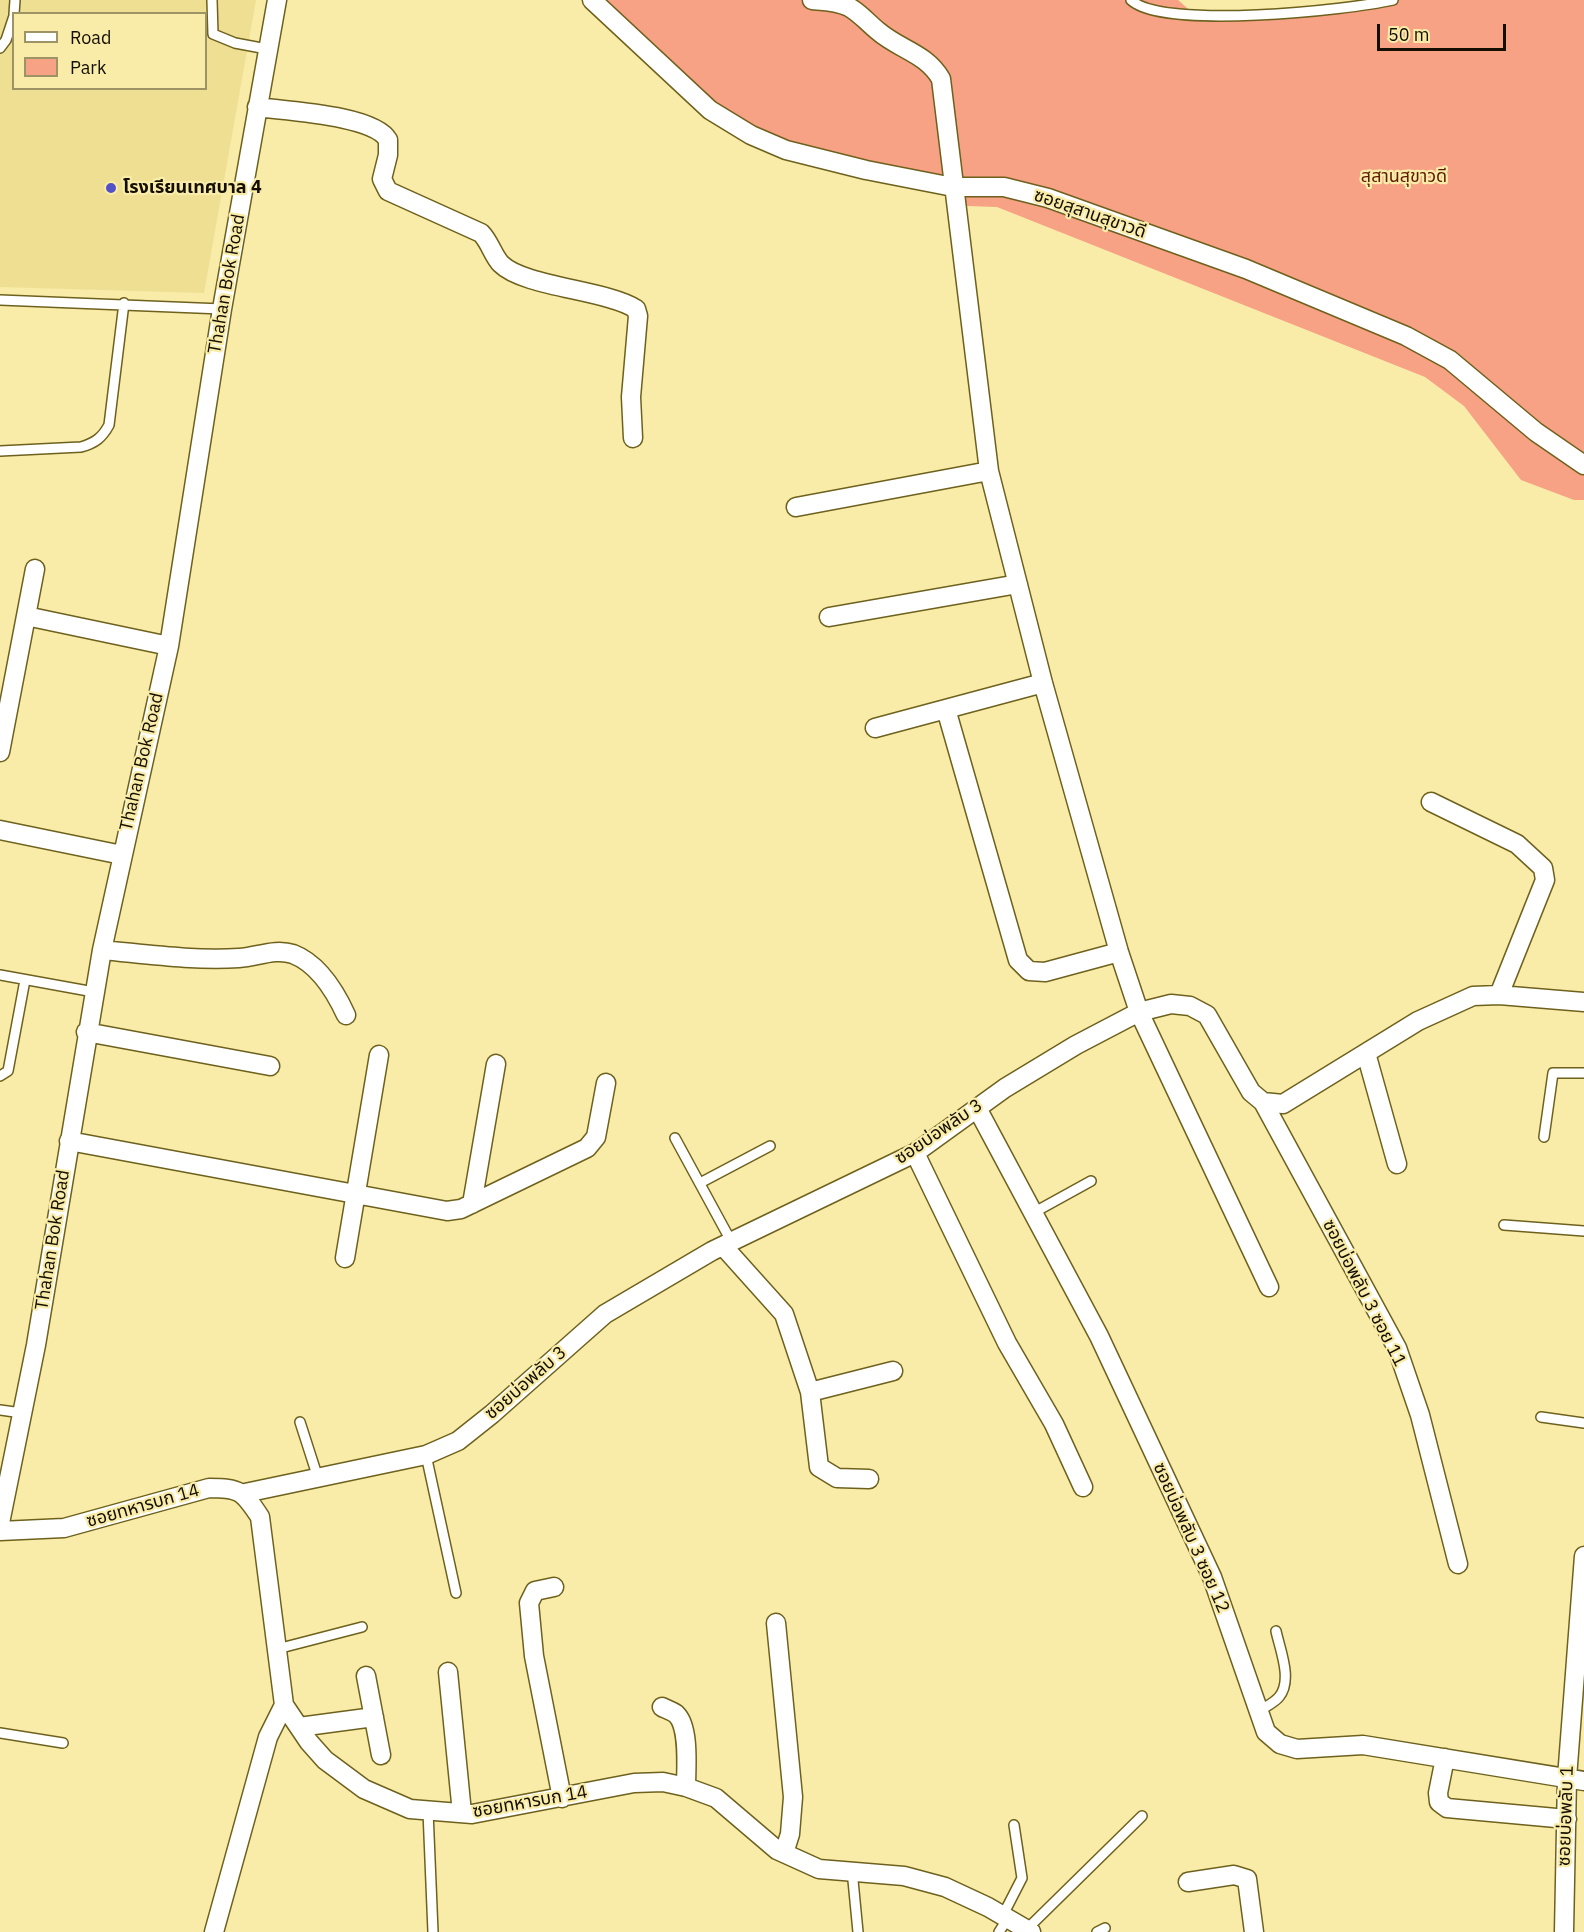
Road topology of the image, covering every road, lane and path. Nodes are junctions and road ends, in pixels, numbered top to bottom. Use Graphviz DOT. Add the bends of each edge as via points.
graph roads {
  1 [pos="212,0"];
  2 [pos="277,0"];
  3 [pos="592,0"];
  4 [pos="812,0"];
  5 [pos="1131,0"];
  6 [pos="1393,0"];
  7 [pos="12,21"];
  8 [pos="0,48"];
  9 [pos="267,49"];
  10 [pos="257,106"];
  11 [pos="953,187"];
  12 [pos="0,300"];
  13 [pos="124,303"];
  14 [pos="222,309"];
  15 [pos="633,438"];
  16 [pos="0,451"];
  17 [pos="1584,465"];
  18 [pos="989,471"];
  19 [pos="796,507"];
  20 [pos="35,569"];
  21 [pos="1018,584"];
  22 [pos="26,616"];
  23 [pos="829,617"];
  24 [pos="169,646"];
  25 [pos="1043,683"];
  26 [pos="946,709"];
  27 [pos="874,728"];
  28 [pos="0,752"];
  29 [pos="1431,802"];
  30 [pos="0,830"];
  31 [pos="122,855"];
  32 [pos="102,950"];
  33 [pos="1119,952"];
  34 [pos="0,975"];
  35 [pos="25,980"];
  36 [pos="94,992"];
  37 [pos="1499,995"];
  38 [pos="1584,1002"];
  39 [pos="1139,1012"];
  40 [pos="346,1015"];
  41 [pos="86,1032"];
  42 [pos="1365,1053"];
  43 [pos="379,1055"];
  44 [pos="496,1064"];
  45 [pos="270,1066"];
  46 [pos="1584,1074"];
  47 [pos="0,1076"];
  48 [pos="606,1083"];
  49 [pos="1263,1102"];
  50 [pos="977,1108"];
  51 [pos="1544,1137"];
  52 [pos="675,1138"];
  53 [pos="69,1141"];
  54 [pos="770,1146"];
  55 [pos="915,1153"];
  56 [pos="1397,1164"];
  57 [pos="1091,1181"];
  58 [pos="700,1183"];
  59 [pos="358,1193"];
  60 [pos="472,1204"];
  61 [pos="1033,1213"];
  62 [pos="1504,1225"];
  63 [pos="1584,1231"];
  64 [pos="727,1244"];
  65 [pos="345,1258"];
  66 [pos="1269,1287"];
  67 [pos="893,1371"];
  68 [pos="810,1392"];
  69 [pos="0,1410"];
  70 [pos="22,1413"];
  71 [pos="1541,1417"];
  72 [pos="300,1422"];
  73 [pos="1584,1423"];
  74 [pos="426,1455"];
  75 [pos="318,1478"];
  76 [pos="868,1479"];
  77 [pos="1083,1487"];
  78 [pos="245,1493"];
  79 [pos="0,1523"];
  80 [pos="0,1531"];
  81 [pos="1584,1556"];
  82 [pos="1458,1564"];
  83 [pos="554,1587"];
  84 [pos="456,1593"];
  85 [pos="776,1623"];
  86 [pos="362,1627"];
  87 [pos="1276,1631"];
  88 [pos="278,1649"];
  89 [pos="448,1672"];
  90 [pos="366,1676"];
  91 [pos="284,1705"];
  92 [pos="662,1707"];
  93 [pos="1258,1711"];
  94 [pos="374,1717"];
  95 [pos="299,1727"];
  96 [pos="0,1734"];
  97 [pos="63,1743"];
  98 [pos="381,1755"];
  99 [pos="1445,1758"];
  100 [pos="1575,1779"];
  101 [pos="686,1787"];
  102 [pos="562,1798"];
  103 [pos="428,1811"];
  104 [pos="462,1813"];
  105 [pos="1142,1816"];
  106 [pos="1567,1819"];
  107 [pos="1014,1825"];
  108 [pos="784,1853"];
  109 [pos="852,1870"];
  110 [pos="1188,1882"];
  111 [pos="1003,1922"];
  112 [pos="1029,1930"];
  113 [pos="214,1932"];
  114 [pos="433,1932"];
  115 [pos="858,1932"];
  116 [pos="1254,1932"];
  117 [pos="1564,1932"];
  1 -- 9 [label="lane" via="213,34"];
  2 -- 9 [label="street, Thahan Bok Road"];
  3 -- 11 [label="street, ซอยสุสานสุขาวดี" via="710,110 751,135 786,150"];
  4 -- 11 [label="street" via="848,7 933,65 941,79 947,108"];
  5 -- 6 [label="lane" via="1146,9 1172,15 1300,13"];
  7 -- 8 [label="lane"];
  9 -- 10 [label="street, Thahan Bok Road"];
  10 -- 14 [label="street, Thahan Bok Road"];
  10 -- 15 [label="street" via="359,122 377,129 388,140 381,179 388,191 481,233 501,264 515,271 636,309"];
  11 -- 17 [label="street, ซอยสุสานสุขาวดี" via="1004,187 1048,198 1246,269 1407,336 1450,360 1536,432"];
  11 -- 18 [label="street"];
  12 -- 13 [label="lane"];
  13 -- 14 [label="lane"];
  13 -- 16 [label="lane" via="104,435 94,444 81,447"];
  14 -- 24 [label="street, Thahan Bok Road"];
  18 -- 19 [label="street"];
  18 -- 21 [label="street"];
  20 -- 22 [label="street"];
  21 -- 23 [label="street"];
  21 -- 25 [label="street"];
  22 -- 24 [label="street"];
  22 -- 28 [label="street"];
  24 -- 31 [label="street, Thahan Bok Road"];
  25 -- 26 [label="street"];
  25 -- 33 [label="street"];
  26 -- 27 [label="street"];
  26 -- 33 [label="street" via="1018,960 1029,971 1045,972"];
  29 -- 37 [label="street" via="1517,844 1543,868 1545,880"];
  30 -- 31 [label="street"];
  31 -- 32 [label="street, Thahan Bok Road"];
  32 -- 36 [label="street, Thahan Bok Road"];
  32 -- 40 [label="street" via="239,958 274,952 292,954 312,964 339,998"];
  33 -- 39 [label="street"];
  34 -- 35 [label="lane"];
  35 -- 36 [label="lane"];
  35 -- 47 [label="lane" via="8,1071"];
  36 -- 41 [label="street, Thahan Bok Road"];
  37 -- 38 [label="street"];
  37 -- 42 [label="street" via="1473,996 1418,1021"];
  39 -- 49 [label="street, ซอยบ่อพลับ 3" via="1171,1004 1190,1006 1207,1015 1251,1092"];
  39 -- 50 [label="street, ซอยบ่อพลับ 3" via="1076,1045"];
  39 -- 66 [label="street"];
  41 -- 45 [label="street"];
  41 -- 53 [label="street, Thahan Bok Road"];
  42 -- 49 [label="street" via="1283,1104"];
  42 -- 56 [label="street"];
  43 -- 59 [label="street"];
  44 -- 60 [label="street"];
  46 -- 51 [label="lane" via="1553,1073"];
  48 -- 60 [label="street" via="596,1137 587,1148"];
  49 -- 82 [label="street, ซอยบ่อพลับ 3 ซอย 11" via="1397,1348"];
  50 -- 55 [label="street, ซอยบ่อพลับ 3"];
  50 -- 61 [label="street, ซอยบ่อพลับ 3 ซอย 12"];
  52 -- 58 [label="lane"];
  53 -- 59 [label="street"];
  53 -- 70 [label="street, Thahan Bok Road"];
  54 -- 58 [label="lane"];
  55 -- 64 [label="street, ซอยบ่อพลับ 3"];
  55 -- 77 [label="street" via="1007,1343 1054,1424"];
  57 -- 61 [label="lane"];
  58 -- 64 [label="lane"];
  59 -- 60 [label="street" via="447,1211"];
  59 -- 65 [label="street"];
  61 -- 93 [label="street, ซอยบ่อพลับ 3 ซอย 12" via="1099,1336 1212,1577"];
  62 -- 63 [label="lane"];
  64 -- 68 [label="street" via="784,1314"];
  64 -- 74 [label="street, ซอยบ่อพลับ 3" via="605,1314 458,1441"];
  67 -- 68 [label="street"];
  68 -- 76 [label="street" via="819,1467 837,1478"];
  69 -- 70 [label="lane"];
  70 -- 79 [label="street, Thahan Bok Road"];
  71 -- 73 [label="lane"];
  72 -- 75 [label="lane"];
  74 -- 75 [label="street, ซอยบ่อพลับ 3"];
  74 -- 84 [label="lane"];
  75 -- 78 [label="street, ซอยบ่อพลับ 3"];
  78 -- 80 [label="street, ซอยทหารบก 14" via="208,1488 64,1528"];
  78 -- 88 [label="street, ซอยทหารบก 14" via="260,1517"];
  81 -- 100 [label="street, ซอยบ่อพลับ 1" via="1572,1690"];
  83 -- 102 [label="street" via="535,1591 529,1603 534,1656"];
  85 -- 108 [label="street" via="793,1797"];
  86 -- 88 [label="lane"];
  87 -- 93 [label="lane" via="1286,1679 1278,1698"];
  88 -- 91 [label="street, ซอยทหารบก 14"];
  89 -- 104 [label="street"];
  90 -- 94 [label="street"];
  91 -- 95 [label="street, ซอยทหารบก 14"];
  91 -- 113 [label="street" via="268,1737"];
  92 -- 101 [label="street" via="677,1715 681,1724 686,1747"];
  93 -- 99 [label="street, ซอยบ่อพลับ 3 ซอย 12" via="1266,1732 1280,1744 1297,1749 1363,1745"];
  94 -- 95 [label="street"];
  94 -- 98 [label="street"];
  95 -- 103 [label="street, ซอยทหารบก 14" via="326,1760 364,1789 410,1809"];
  96 -- 97 [label="lane"];
  99 -- 100 [label="street, ซอยบ่อพลับ 3 ซอย 12"];
  99 -- 106 [label="street" via="1438,1793 1439,1802 1447,1808"];
  100 -- 106 [label="street, ซอยบ่อพลับ 1"];
  101 -- 102 [label="street, ซอยทหารบก 14" via="663,1782 634,1783"];
  101 -- 108 [label="street, ซอยทหารบก 14" via="716,1798"];
  102 -- 104 [label="street, ซอยทหารบก 14"];
  103 -- 104 [label="street, ซอยทหารบก 14"];
  103 -- 114 [label="lane"];
  105 -- 112 [label="lane"];
  106 -- 117 [label="street, ซอยบ่อพลับ 1"];
  107 -- 111 [label="lane" via="1022,1878"];
  108 -- 109 [label="street, ซอยทหารบก 14" via="819,1869"];
  109 -- 111 [label="street, ซอยทหารบก 14" via="904,1876 945,1887"];
  109 -- 115 [label="lane"];
  110 -- 116 [label="street" via="1234,1875 1247,1879"];
  111 -- 112 [label="street, ซอยทหารบก 14"];
}
